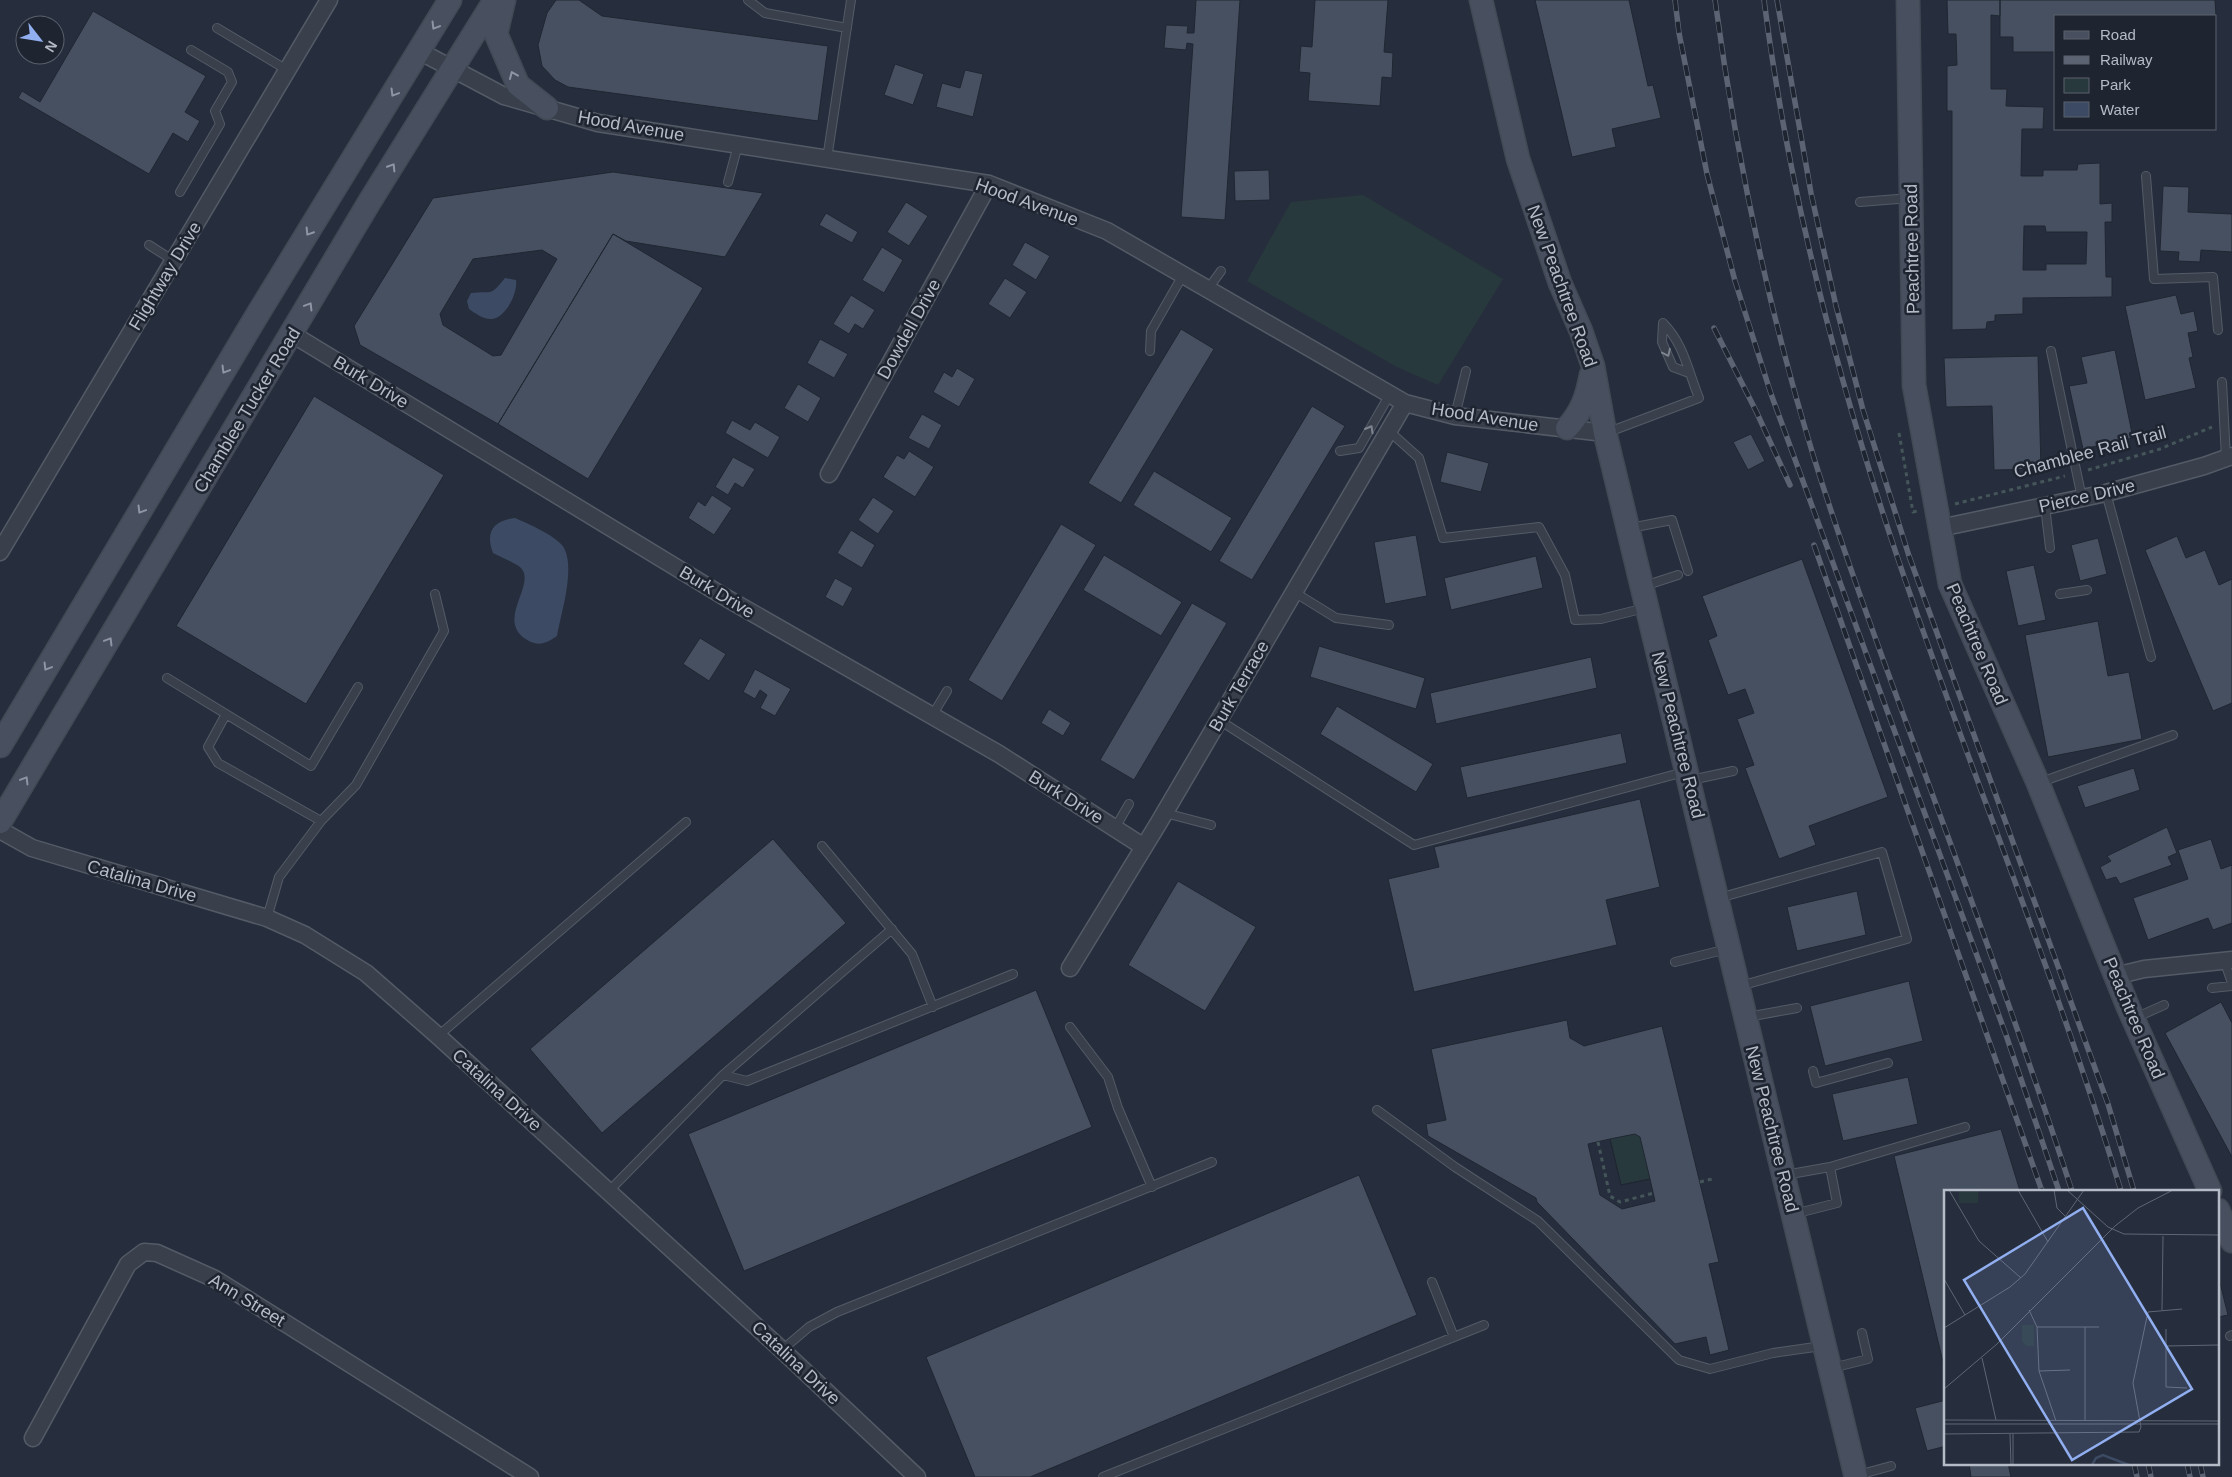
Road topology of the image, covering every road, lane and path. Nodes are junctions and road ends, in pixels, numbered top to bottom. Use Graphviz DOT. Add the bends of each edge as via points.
graph roads {
  1 [pos="330,0"];
  2 [pos="450,0"];
  3 [pos="495,0"];
  4 [pos="504,0"];
  5 [pos="748,0"];
  6 [pos="851,0"];
  7 [pos="1481,0"];
  8 [pos="1908,0"];
  9 [pos="217,28"];
  10 [pos="847,28"];
  11 [pos="191,50"];
  12 [pos="419,51"];
  13 [pos="287,70"];
  14 [pos="453,70"];
  15 [pos="547,108"];
  16 [pos="738,144"];
  17 [pos="827,158"];
  18 [pos="2146,176"];
  19 [pos="728,182"];
  20 [pos="989,184"];
  21 [pos="180,192"];
  22 [pos="1912,198"];
  23 [pos="1860,202"];
  24 [pos="149,245"];
  25 [pos="174,261"];
  26 [pos="1221,271"];
  27 [pos="1183,275"];
  28 [pos="1208,289"];
  29 [pos="2218,330"];
  30 [pos="292,334"];
  31 [pos="1150,351"];
  32 [pos="2051,351"];
  33 [pos="1593,366"];
  34 [pos="1466,371"];
  35 [pos="1689,373"];
  36 [pos="2222,382"];
  37 [pos="1390,394"];
  38 [pos="1406,403"];
  39 [pos="1454,416"];
  40 [pos="2224,422"];
  41 [pos="1567,428"];
  42 [pos="1389,431"];
  43 [pos="1605,433"];
  44 [pos="1340,451"];
  45 [pos="2229,457"];
  46 [pos="2076,473"];
  47 [pos="829,474"];
  48 [pos="2106,493"];
  49 [pos="2082,498"];
  50 [pos="1953,504"];
  51 [pos="2045,506"];
  52 [pos="1940,528"];
  53 [pos="1628,529"];
  54 [pos="2050,548"];
  55 [pos="0,552"];
  56 [pos="1688,571"];
  57 [pos="1678,575"];
  58 [pos="2087,590"];
  59 [pos="1294,592"];
  60 [pos="435,594"];
  61 [pos="2060,594"];
  62 [pos="1644,597"];
  63 [pos="1389,625"];
  64 [pos="2151,658"];
  65 [pos="167,678"];
  66 [pos="358,687"];
  67 [pos="947,691"];
  68 [pos="226,714"];
  69 [pos="932,716"];
  70 [pos="1219,720"];
  71 [pos="2173,735"];
  72 [pos="0,746"];
  73 [pos="1733,771"];
  74 [pos="1688,776"];
  75 [pos="2038,783"];
  76 [pos="1129,804"];
  77 [pos="1164,813"];
  78 [pos="321,821"];
  79 [pos="0,822"];
  80 [pos="686,822"];
  81 [pos="1211,825"];
  82 [pos="1115,828"];
  83 [pos="0,830"];
  84 [pos="822,846"];
  85 [pos="1144,847"];
  86 [pos="1717,899"];
  87 [pos="267,918"];
  88 [pos="892,929"];
  89 [pos="1729,948"];
  90 [pos="2228,960"];
  91 [pos="1675,962"];
  92 [pos="1070,968"];
  93 [pos="1014,974"];
  94 [pos="2115,976"];
  95 [pos="2232,984"];
  96 [pos="1738,986"];
  97 [pos="2212,988"];
  98 [pos="2164,1005"];
  99 [pos="933,1007"];
  100 [pos="1797,1008"];
  101 [pos="1746,1017"];
  102 [pos="2134,1019"];
  103 [pos="1070,1027"];
  104 [pos="438,1036"];
  105 [pos="1888,1063"];
  106 [pos="1813,1071"];
  107 [pos="724,1075"];
  108 [pos="1377,1110"];
  109 [pos="1965,1127"];
  110 [pos="1598,1142"];
  111 [pos="1212,1162"];
  112 [pos="1830,1166"];
  113 [pos="1783,1175"];
  114 [pos="1712,1179"];
  115 [pos="1700,1182"];
  116 [pos="1152,1187"];
  117 [pos="2210,1190"];
  118 [pos="608,1192"];
  119 [pos="1654,1193"];
  120 [pos="2220,1214"];
  121 [pos="1793,1215"];
  122 [pos="2232,1241"];
  123 [pos="1432,1282"];
  124 [pos="1484,1325"];
  125 [pos="1862,1333"];
  126 [pos="1454,1338"];
  127 [pos="1824,1345"];
  128 [pos="782,1350"];
  129 [pos="1830,1368"];
  130 [pos="33,1438"];
  131 [pos="1891,1466"];
  132 [pos="527,1476"];
  133 [pos="1856,1476"];
  134 [pos="918,1477"];
  135 [pos="1103,1477"];
  1 -- 13 [label="street, Flightway Drive"];
  2 -- 12 [label="street, one-way"];
  3 -- 14 [label="street, Chamblee Tucker Road"];
  15 -- 4 [label="street, one-way" via="518,85 496,34"];
  5 -- 10 [label="lane" via="765,13"];
  6 -- 10 [label="lane"];
  7 -- 33 [label="street, New Peachtree Road" via="1518,159 1557,275"];
  8 -- 22 [label="street, Peachtree Road"];
  9 -- 13 [label="lane"];
  10 -- 17 [label="lane"];
  11 -- 21 [label="lane" via="228,72 232,82 214,111 220,124"];
  12 -- 14 [label="street, Hood Avenue"];
  12 -- 72 [label="street, one-way"];
  13 -- 25 [label="street, Flightway Drive"];
  14 -- 15 [label="street, Hood Avenue" via="504,96"];
  30 -- 14 [label="street, Chamblee Tucker Road, one-way" via="370,201"];
  15 -- 16 [label="street, Hood Avenue" via="598,123"];
  16 -- 17 [label="street, Hood Avenue"];
  16 -- 19 [label="lane"];
  17 -- 20 [label="street, Hood Avenue"];
  18 -- 29 [label="lane" via="2154,279 2212,277"];
  20 -- 27 [label="street, Hood Avenue" via="1107,231"];
  20 -- 47 [label="street, Dowdell Drive"];
  22 -- 23 [label="lane"];
  22 -- 52 [label="street, Peachtree Road" via="1914,385"];
  24 -- 25 [label="lane"];
  25 -- 55 [label="street, Flightway Drive"];
  26 -- 28 [label="lane"];
  27 -- 28 [label="street, Hood Avenue"];
  27 -- 31 [label="lane" via="1151,331"];
  28 -- 37 [label="street, Hood Avenue"];
  30 -- 69 [label="street, Burk Drive" via="728,599"];
  79 -- 30 [label="street, Chamblee Tucker Road, one-way"];
  32 -- 46 [label="lane"];
  33 -- 41 [label="street" via="1582,410"];
  33 -- 43 [label="street, New Peachtree Road"];
  34 -- 39 [label="lane"];
  35 -- 35 [label="lane, one-way" via="1675,335 1663,323 1662,342 1674,367"];
  35 -- 43 [label="lane" via="1698,398"];
  36 -- 40 [label="lane"];
  37 -- 38 [label="street, Hood Avenue"];
  44 -- 37 [label="lane, one-way" via="1359,448"];
  38 -- 39 [label="street, Hood Avenue"];
  38 -- 42 [label="street, Burk Terrace"];
  39 -- 41 [label="street, Hood Avenue"];
  40 -- 45 [label="lane"];
  40 -- 46 [label="path, Chamblee Rail Trail" via="2160,450"];
  41 -- 43 [label="street, Hood Avenue"];
  42 -- 59 [label="street, Burk Terrace"];
  42 -- 62 [label="lane" via="1419,458 1443,538 1539,527 1565,575 1575,620 1601,619"];
  43 -- 53 [label="street, New Peachtree Road"];
  45 -- 48 [label="street, Pierce Drive"];
  46 -- 49 [label="lane"];
  46 -- 50 [label="path, Chamblee Rail Trail"];
  48 -- 49 [label="street, Pierce Drive"];
  48 -- 64 [label="lane"];
  49 -- 51 [label="street, Pierce Drive"];
  51 -- 52 [label="street, Pierce Drive"];
  51 -- 54 [label="lane"];
  52 -- 75 [label="street, Peachtree Road" via="1950,584"];
  53 -- 56 [label="lane" via="1672,520"];
  53 -- 62 [label="street, New Peachtree Road"];
  57 -- 62 [label="lane"];
  58 -- 61 [label="lane"];
  59 -- 63 [label="lane" via="1336,618"];
  59 -- 70 [label="street, Burk Terrace"];
  60 -- 78 [label="lane" via="444,631 356,784"];
  62 -- 74 [label="street, New Peachtree Road"];
  65 -- 68 [label="lane"];
  66 -- 68 [label="lane" via="311,766"];
  67 -- 69 [label="lane"];
  68 -- 78 [label="lane" via="208,747 218,763"];
  69 -- 82 [label="street, Burk Drive" via="999,754"];
  70 -- 74 [label="lane" via="1414,845"];
  70 -- 77 [label="street, Burk Terrace"];
  71 -- 75 [label="lane"];
  73 -- 74 [label="lane"];
  74 -- 86 [label="street, New Peachtree Road"];
  75 -- 94 [label="street, Peachtree Road"];
  76 -- 82 [label="lane"];
  77 -- 81 [label="lane"];
  77 -- 85 [label="street, Burk Terrace"];
  78 -- 87 [label="lane" via="279,876"];
  80 -- 104 [label="lane"];
  82 -- 85 [label="street, Burk Drive"];
  83 -- 87 [label="street, Catalina Drive" via="32,848"];
  84 -- 88 [label="lane"];
  85 -- 92 [label="street, Burk Terrace"];
  86 -- 89 [label="street, New Peachtree Road"];
  86 -- 96 [label="lane" via="1882,852 1907,940"];
  87 -- 104 [label="street, Catalina Drive" via="305,935 366,974"];
  88 -- 99 [label="lane" via="912,954"];
  88 -- 107 [label="lane"];
  89 -- 91 [label="lane"];
  89 -- 96 [label="street, New Peachtree Road"];
  90 -- 94 [label="street"];
  90 -- 95 [label="lane"];
  93 -- 99 [label="lane"];
  94 -- 102 [label="street, Peachtree Road"];
  95 -- 97 [label="lane"];
  96 -- 101 [label="street, New Peachtree Road"];
  98 -- 102 [label="lane"];
  99 -- 107 [label="lane" via="747,1081"];
  100 -- 101 [label="lane"];
  101 -- 113 [label="street, New Peachtree Road"];
  102 -- 117 [label="street, Peachtree Road"];
  103 -- 116 [label="lane" via="1108,1077"];
  104 -- 118 [label="street, Catalina Drive"];
  105 -- 106 [label="lane" via="1816,1084"];
  107 -- 118 [label="lane"];
  108 -- 127 [label="lane" via="1455,1167 1538,1221 1679,1360 1710,1369 1773,1353"];
  109 -- 112 [label="lane"];
  110 -- 119 [label="path" via="1610,1196 1620,1202"];
  111 -- 116 [label="lane"];
  112 -- 113 [label="lane"];
  112 -- 121 [label="lane" via="1837,1203"];
  113 -- 121 [label="street, New Peachtree Road"];
  114 -- 115 [label="path"];
  116 -- 128 [label="lane" via="837,1312 809,1327"];
  118 -- 128 [label="street, Catalina Drive"];
  120 -- 122 [label="street"];
  121 -- 127 [label="street, New Peachtree Road"];
  123 -- 126 [label="lane"];
  124 -- 126 [label="lane"];
  125 -- 129 [label="lane" via="1868,1359"];
  126 -- 135 [label="lane"];
  127 -- 129 [label="street, New Peachtree Road"];
  128 -- 134 [label="street, Catalina Drive"];
  129 -- 133 [label="street, New Peachtree Road"];
  130 -- 132 [label="street, Ann Street" via="128,1264 144,1252 157,1253 216,1279"];
  131 -- 133 [label="lane"];
}
